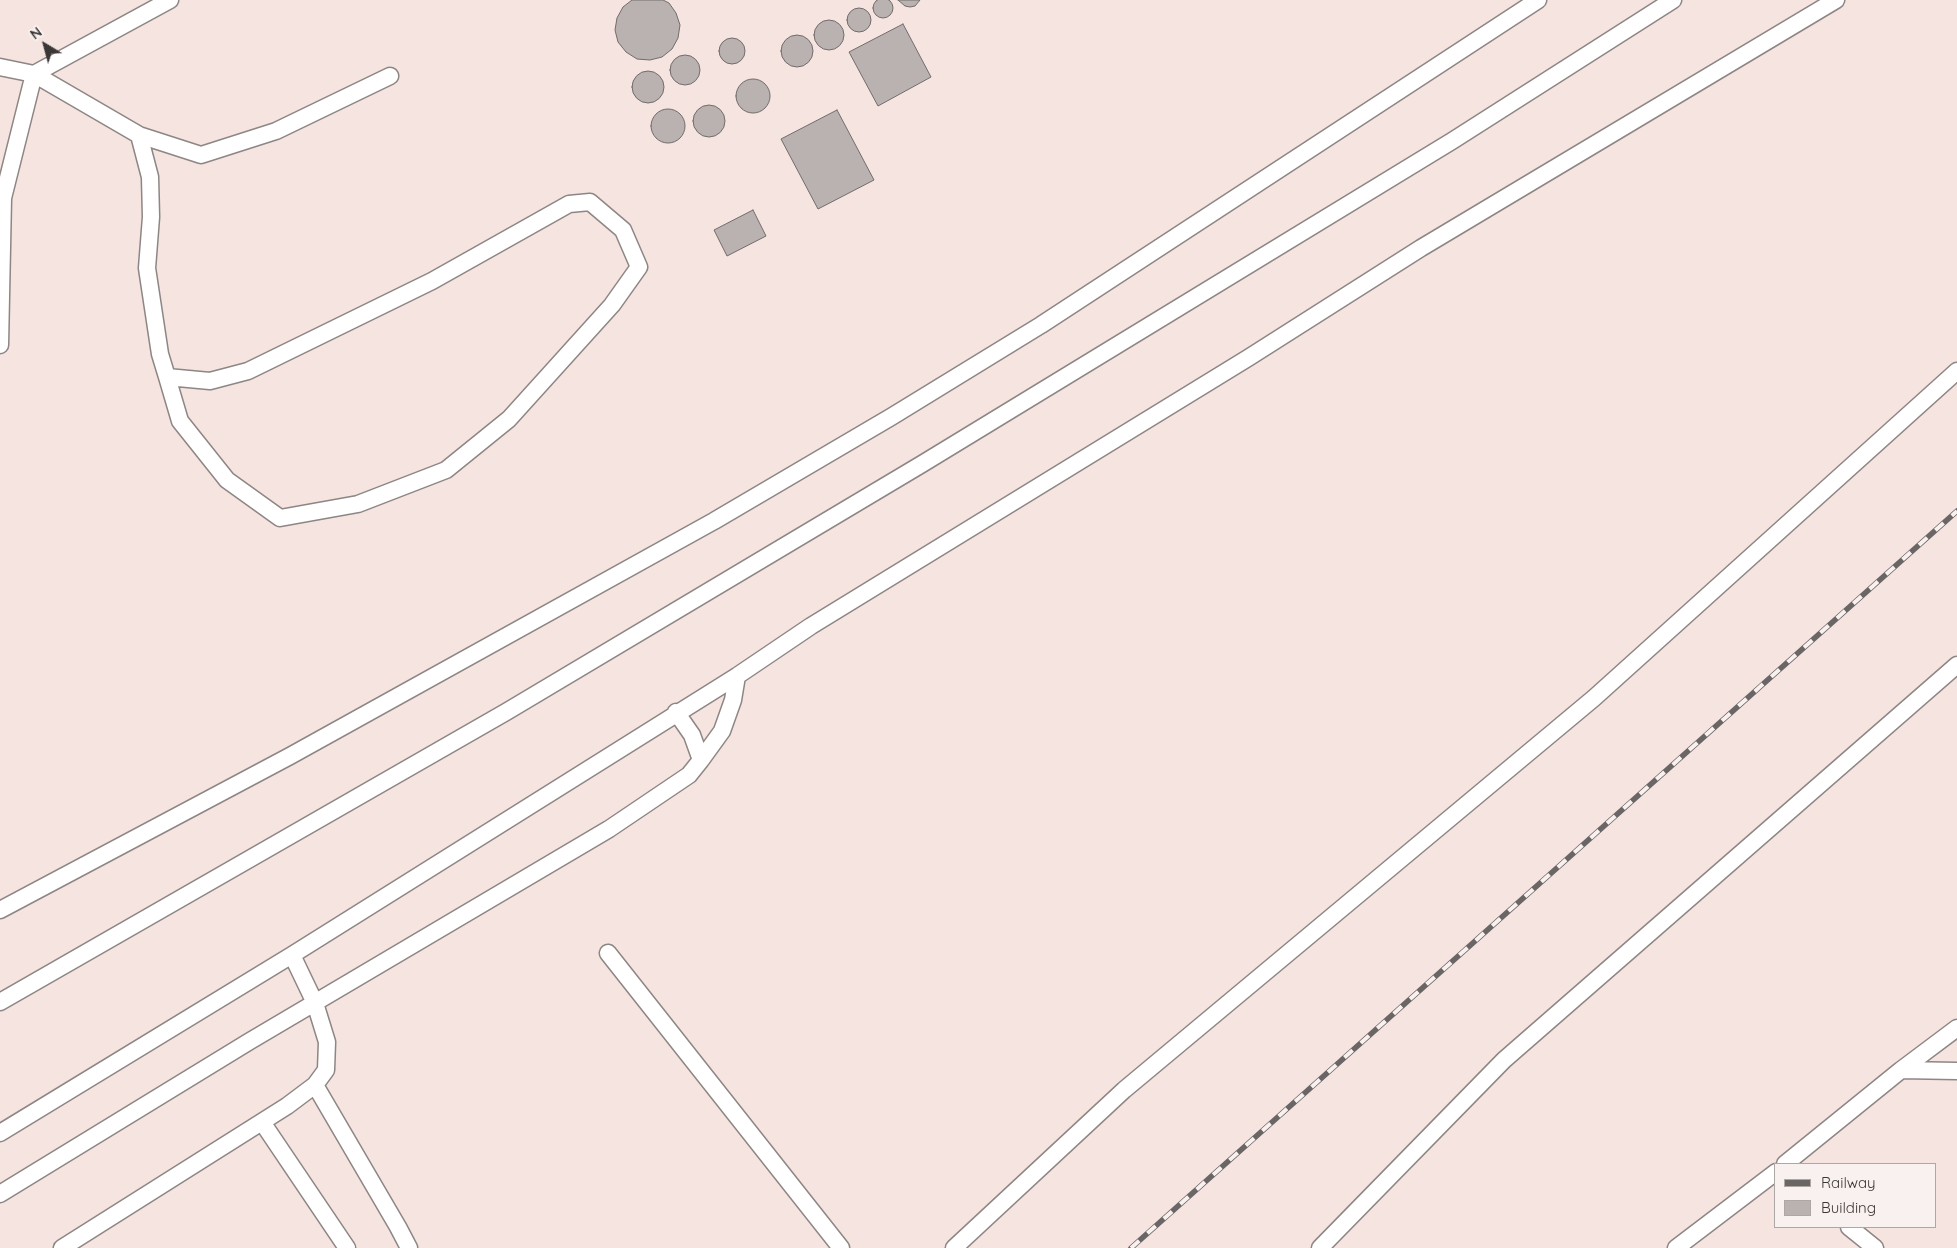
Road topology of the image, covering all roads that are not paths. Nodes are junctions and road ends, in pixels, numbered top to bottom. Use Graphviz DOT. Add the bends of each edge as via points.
graph roads {
  1 [pos="170,0"];
  2 [pos="1538,0"];
  3 [pos="1674,0"];
  4 [pos="1836,0"];
  5 [pos="0,67"];
  6 [pos="34,74"];
  7 [pos="390,76"];
  8 [pos="140,135"];
  9 [pos="2,199"];
  10 [pos="0,345"];
  11 [pos="1957,372"];
  12 [pos="166,376"];
  13 [pos="1957,665"];
  14 [pos="737,676"];
  15 [pos="676,712"];
  16 [pos="701,760"];
  17 [pos="0,910"];
  18 [pos="608,953"];
  19 [pos="292,955"];
  20 [pos="0,1002"];
  21 [pos="315,1003"];
  22 [pos="1957,1028"];
  23 [pos="1900,1070"];
  24 [pos="1957,1071"];
  25 [pos="315,1085"];
  26 [pos="262,1122"];
  27 [pos="0,1133"];
  28 [pos="1786,1163"];
  29 [pos="1774,1174"];
  30 [pos="0,1194"];
  31 [pos="1850,1228"];
  32 [pos="62,1248"];
  33 [pos="347,1248"];
  34 [pos="409,1248"];
  35 [pos="840,1248"];
  36 [pos="954,1248"];
  37 [pos="1320,1248"];
  38 [pos="1676,1248"];
  39 [pos="1875,1248"];
  1 -- 6 [label="lane"];
  2 -- 17 [label="lane" via="1041,325 891,417 654,554 298,751"];
  3 -- 20 [label="lane" via="1452,141 922,464 506,712"];
  4 -- 14 [label="lane" via="1421,248 811,626"];
  5 -- 6 [label="lane"];
  6 -- 8 [label="lane"];
  6 -- 9 [label="lane"];
  7 -- 8 [label="lane" via="276,131 200,155"];
  8 -- 12 [label="lane" via="150,177 147,268"];
  9 -- 10 [label="lane"];
  11 -- 36 [label="lane" via="1594,698 1124,1090"];
  12 -- 12 [label="lane" via="180,421 227,480 280,518 358,504 446,470 510,419 612,305 639,267 623,230 590,202 569,204 432,281 248,371 210,381"];
  13 -- 37 [label="lane" via="1504,1060"];
  14 -- 15 [label="lane"];
  14 -- 16 [label="lane" via="722,731"];
  15 -- 16 [label="lane" via="692,735"];
  15 -- 19 [label="lane"];
  16 -- 21 [label="lane" via="689,775 609,829"];
  18 -- 35 [label="lane"];
  19 -- 21 [label="lane"];
  19 -- 27 [label="lane"];
  21 -- 25 [label="lane" via="327,1042 326,1070"];
  21 -- 30 [label="lane"];
  22 -- 23 [label="lane"];
  23 -- 24 [label="lane"];
  23 -- 28 [label="lane"];
  25 -- 26 [label="lane"];
  25 -- 34 [label="lane"];
  26 -- 32 [label="lane"];
  26 -- 33 [label="lane"];
  29 -- 38 [label="lane"];
  31 -- 39 [label="lane"];
}
